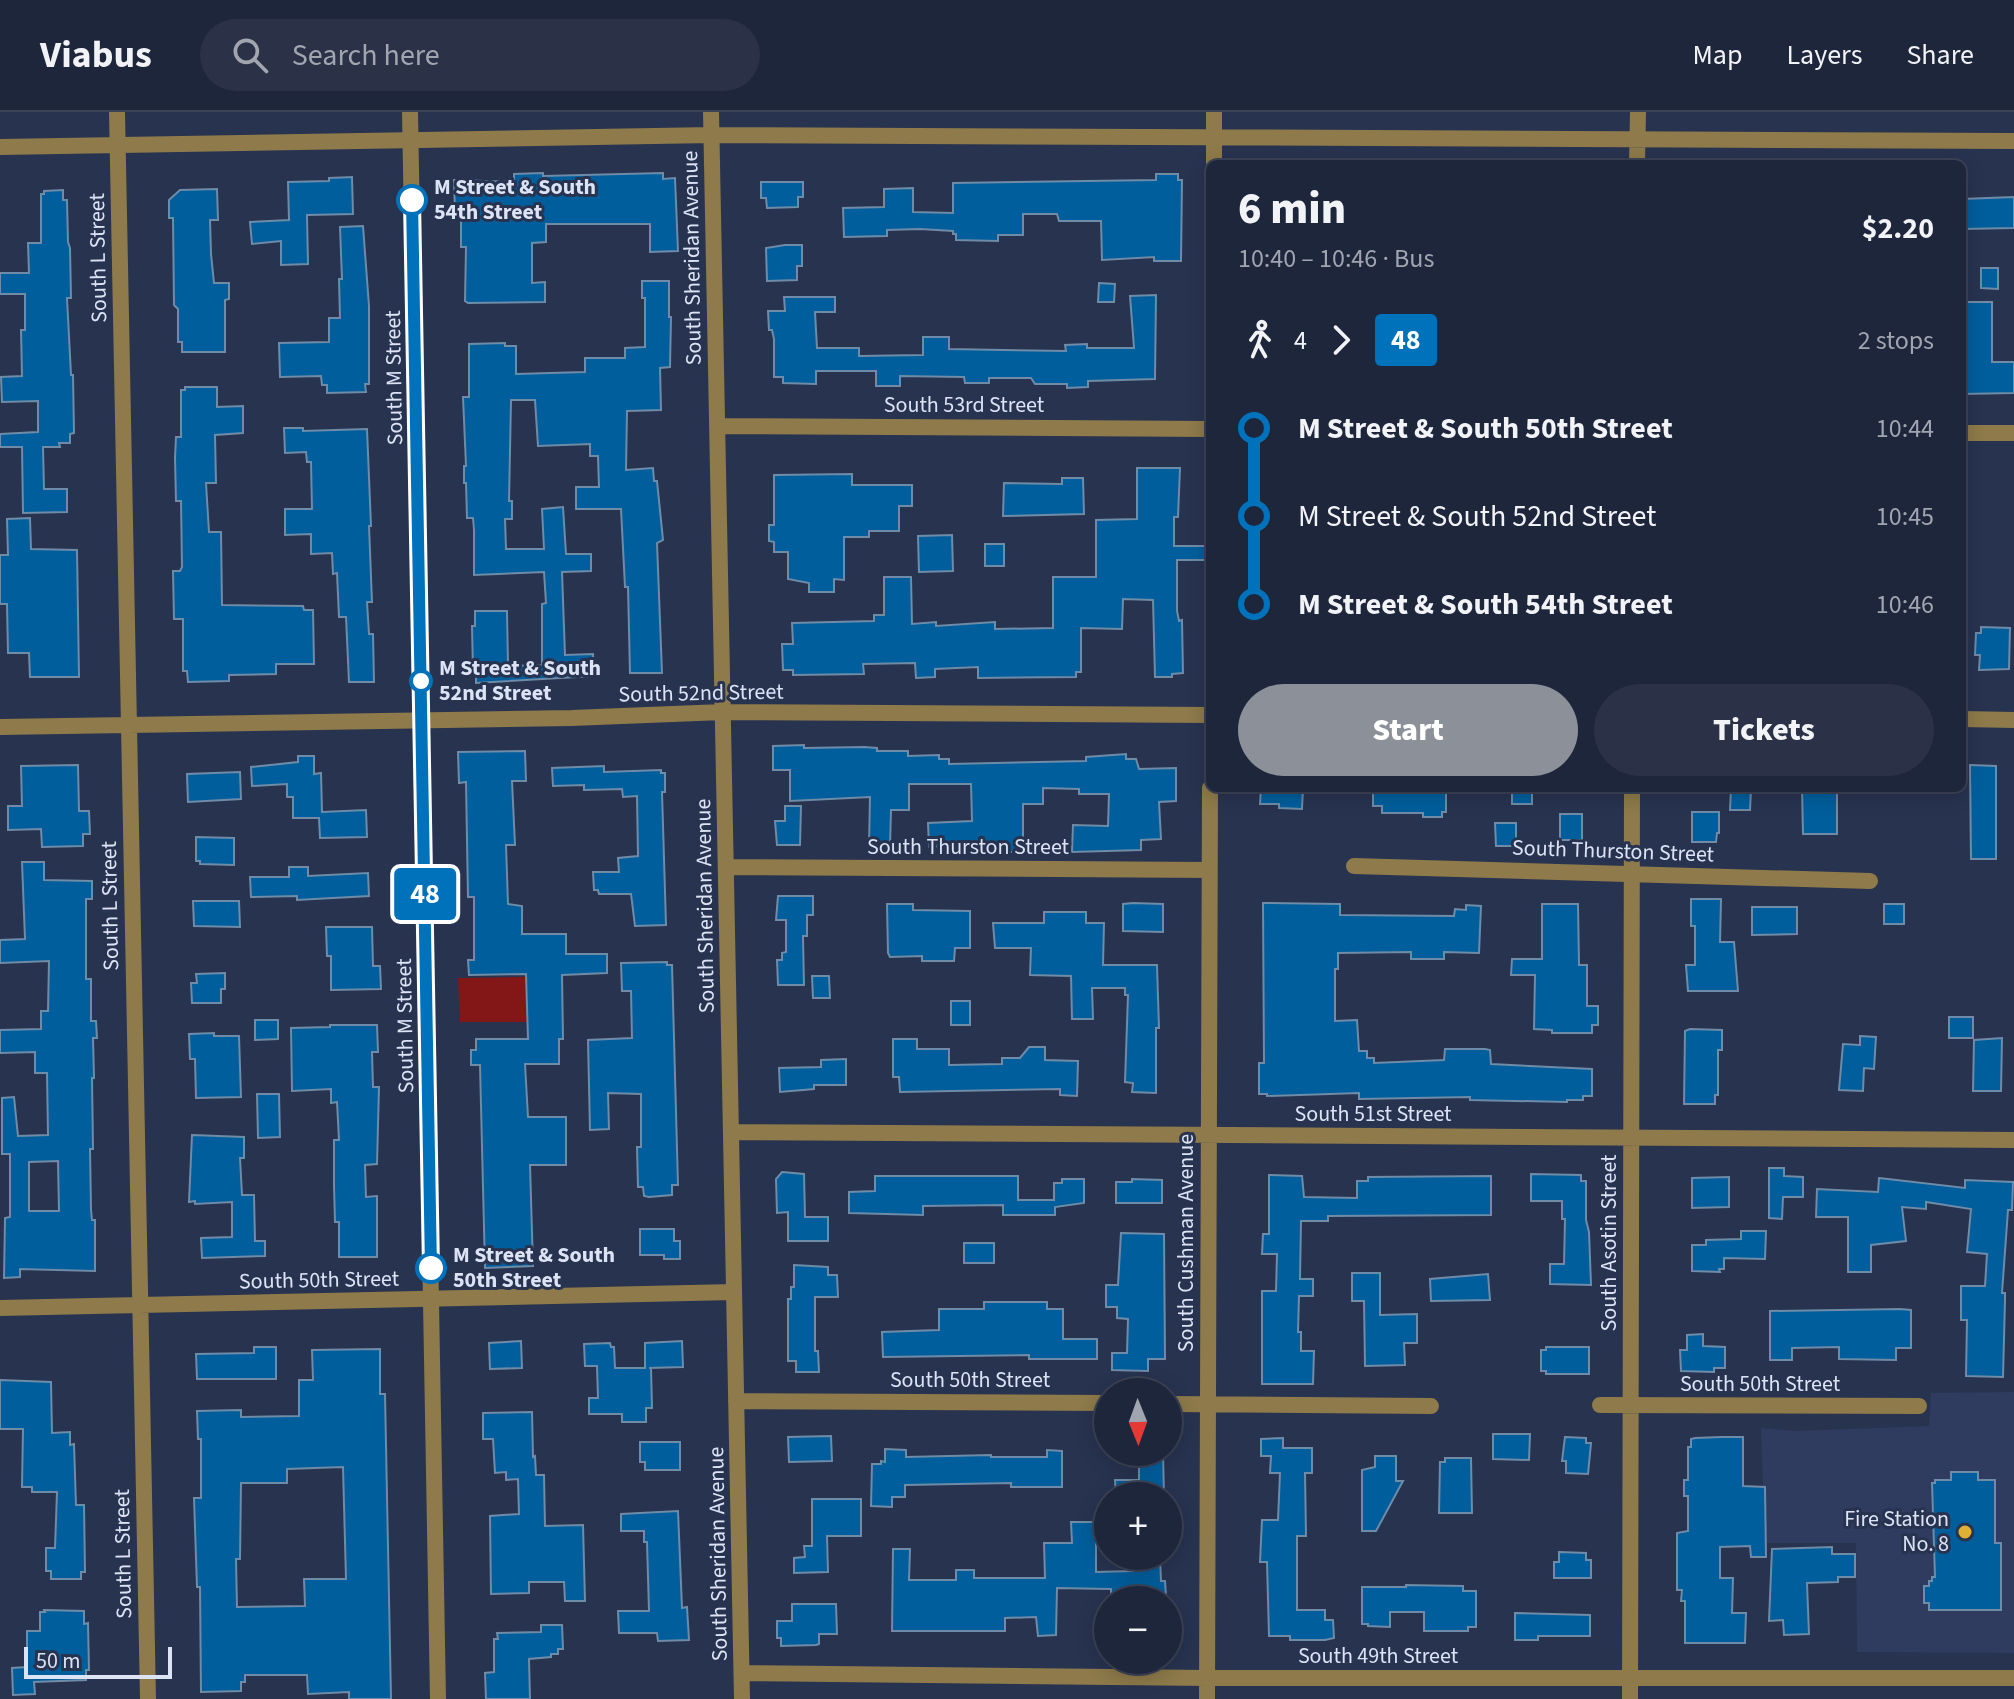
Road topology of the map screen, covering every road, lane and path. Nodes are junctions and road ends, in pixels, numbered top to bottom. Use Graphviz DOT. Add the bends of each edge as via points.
graph roads {
  1 [pos="117,112"];
  2 [pos="410,112"];
  3 [pos="711,112"];
  4 [pos="1214,112"];
  5 [pos="1638,112"];
  6 [pos="712,135"];
  7 [pos="1214,136"];
  8 [pos="411,139"];
  9 [pos="1638,139"];
  10 [pos="2014,141"];
  11 [pos="117,144"];
  12 [pos="0,147"];
  13 [pos="1214,160"];
  14 [pos="1637,160"];
  15 [pos="717,426"];
  16 [pos="1206,429"];
  17 [pos="1966,433"];
  18 [pos="2014,433"];
  19 [pos="723,712"];
  20 [pos="1206,715"];
  21 [pos="1966,719"];
  22 [pos="422,720"];
  23 [pos="2014,720"];
  24 [pos="129,725"];
  25 [pos="0,727"];
  26 [pos="1210,792"];
  27 [pos="1632,792"];
  28 [pos="1354,866"];
  29 [pos="726,867"];
  30 [pos="1209,870"];
  31 [pos="1632,873"];
  32 [pos="1870,881"];
  33 [pos="731,1132"];
  34 [pos="1209,1134"];
  35 [pos="1632,1138"];
  36 [pos="2014,1140"];
  37 [pos="734,1292"];
  38 [pos="432,1299"];
  39 [pos="139,1306"];
  40 [pos="0,1308"];
  41 [pos="736,1401"];
  42 [pos="1094,1403"];
  43 [pos="1182,1404"];
  44 [pos="1208,1404"];
  45 [pos="1600,1405"];
  46 [pos="1431,1406"];
  47 [pos="1631,1406"];
  48 [pos="1919,1406"];
  49 [pos="742,1673"];
  50 [pos="1207,1678"];
  51 [pos="2014,1678"];
  52 [pos="1630,1679"];
  53 [pos="148,1699"];
  54 [pos="438,1699"];
  55 [pos="742,1699"];
  56 [pos="1207,1699"];
  57 [pos="1630,1699"];
  1 -- 11 [label="street, South L Street"];
  2 -- 8 [label="street, South M Street"];
  3 -- 6 [label="street, South Sheridan Avenue"];
  4 -- 7 [label="street"];
  5 -- 9 [label="street"];
  6 -- 7 [label="street"];
  6 -- 8 [label="street"];
  6 -- 15 [label="street, South Sheridan Avenue"];
  7 -- 9 [label="street"];
  7 -- 13 [label="street"];
  8 -- 11 [label="street"];
  8 -- 22 [label="street, South M Street"];
  9 -- 10 [label="street"];
  9 -- 14 [label="street"];
  11 -- 12 [label="street"];
  11 -- 24 [label="street, South L Street"];
  15 -- 16 [label="street, South 53rd Street"];
  15 -- 19 [label="street, South Sheridan Avenue"];
  17 -- 18 [label="street"];
  19 -- 20 [label="street, South 52nd Street"];
  19 -- 22 [label="street, South 52nd Street"];
  19 -- 29 [label="street, South Sheridan Avenue"];
  21 -- 23 [label="street"];
  22 -- 24 [label="street, South 52nd Street"];
  22 -- 38 [label="street, South M Street"];
  24 -- 25 [label="street, South 52nd Street"];
  24 -- 39 [label="street, South L Street"];
  26 -- 30 [label="street, South Cushman Avenue"];
  27 -- 31 [label="street, South Asotin Street"];
  28 -- 31 [label="street, South Thurston Street"];
  29 -- 30 [label="street, South Thurston Street"];
  29 -- 33 [label="street, South Sheridan Avenue"];
  30 -- 34 [label="street, South Cushman Avenue"];
  31 -- 32 [label="street, South Thurston Street"];
  31 -- 35 [label="street, South Asotin Street"];
  33 -- 34 [label="street, South 51st Street"];
  33 -- 37 [label="street, South Sheridan Avenue"];
  34 -- 35 [label="street, South 51st Street"];
  34 -- 44 [label="street, South Cushman Avenue"];
  35 -- 36 [label="street, South 51st Street"];
  35 -- 47 [label="street, South Asotin Street"];
  37 -- 38 [label="street, South 50th Street"];
  37 -- 41 [label="street, South Sheridan Avenue"];
  38 -- 39 [label="street, South 50th Street"];
  38 -- 54 [label="street, South M Street"];
  39 -- 40 [label="street, South 50th Street"];
  39 -- 53 [label="street, South L Street"];
  41 -- 42 [label="street, South 50th Street"];
  41 -- 49 [label="street, South Sheridan Avenue"];
  43 -- 44 [label="street"];
  44 -- 46 [label="street"];
  44 -- 50 [label="street, South Cushman Avenue"];
  45 -- 47 [label="street, South 50th Street"];
  47 -- 48 [label="street, South 50th Street"];
  47 -- 52 [label="street, South Asotin Street"];
  49 -- 50 [label="street, South 49th Street"];
  49 -- 55 [label="street, South Sheridan Avenue"];
  50 -- 52 [label="street, South 49th Street"];
  50 -- 56 [label="street, South Cushman Avenue"];
  51 -- 52 [label="street, South 49th Street"];
  52 -- 57 [label="street, South Asotin Street"];
}
